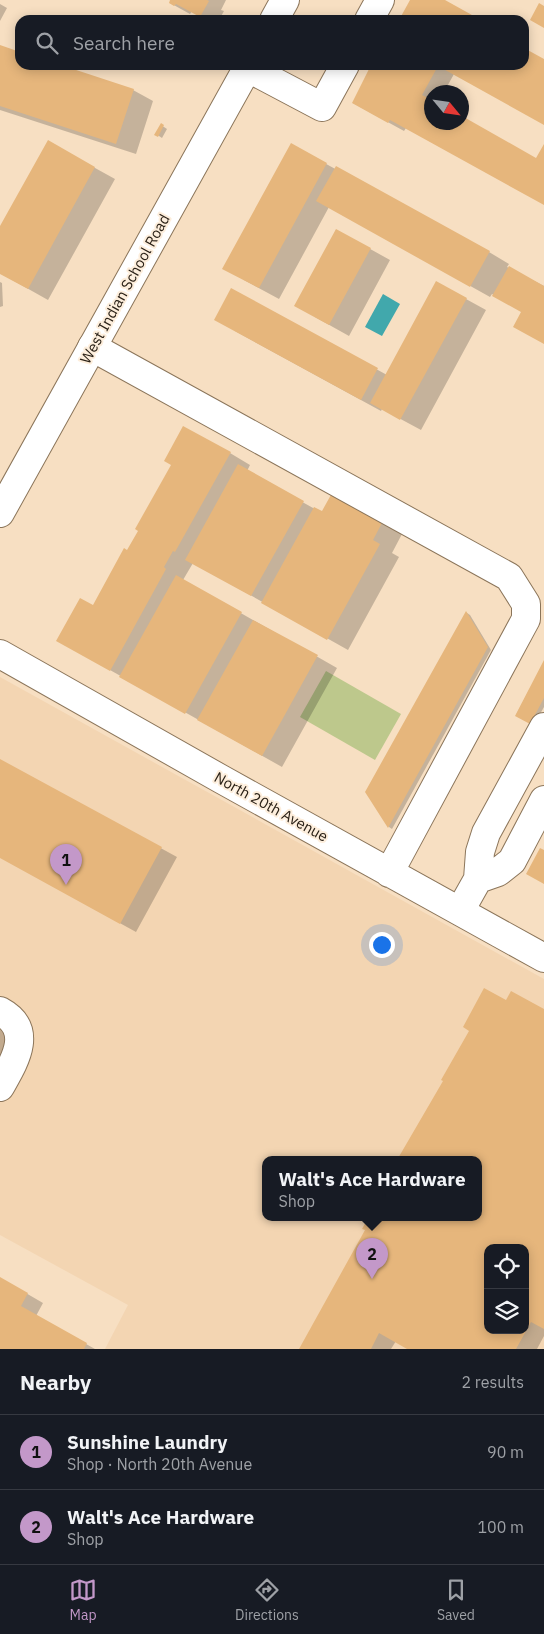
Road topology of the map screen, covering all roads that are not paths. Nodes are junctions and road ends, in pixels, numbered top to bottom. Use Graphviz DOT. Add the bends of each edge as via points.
graph roads {
  1 [pos="285,0"];
  2 [pos="380,0"];
  3 [pos="277,15"];
  4 [pos="372,15"];
  5 [pos="247,70"];
  6 [pos="256,70"];
  7 [pos="342,70"];
  8 [pos="92,347"];
  9 [pos="0,514"];
  10 [pos="0,654"];
  11 [pos="544,727"];
  12 [pos="537,762"];
  13 [pos="544,800"];
  14 [pos="389,873"];
  15 [pos="478,879"];
  16 [pos="460,911"];
  17 [pos="544,958"];
  18 [pos="0,1011"];
  19 [pos="0,1087"];
  1 -- 3 [label="street"];
  2 -- 4 [label="street"];
  5 -- 8 [label="street, West Indian School Road"];
  6 -- 7 [label="street" via="322,107"];
  8 -- 9 [label="street, West Indian School Road"];
  8 -- 14 [label="street" via="510,577 526,604 526,619"];
  10 -- 14 [label="street, North 20th Avenue"];
  11 -- 12 [label="street"];
  12 -- 15 [label="street" via="486,833 480,852"];
  13 -- 15 [label="street" via="512,861 498,872"];
  14 -- 16 [label="street, North 20th Avenue"];
  15 -- 16 [label="street"];
  16 -- 17 [label="street, North 20th Avenue"];
  18 -- 19 [label="street" via="17,1026 20,1040 16,1060"];
}
